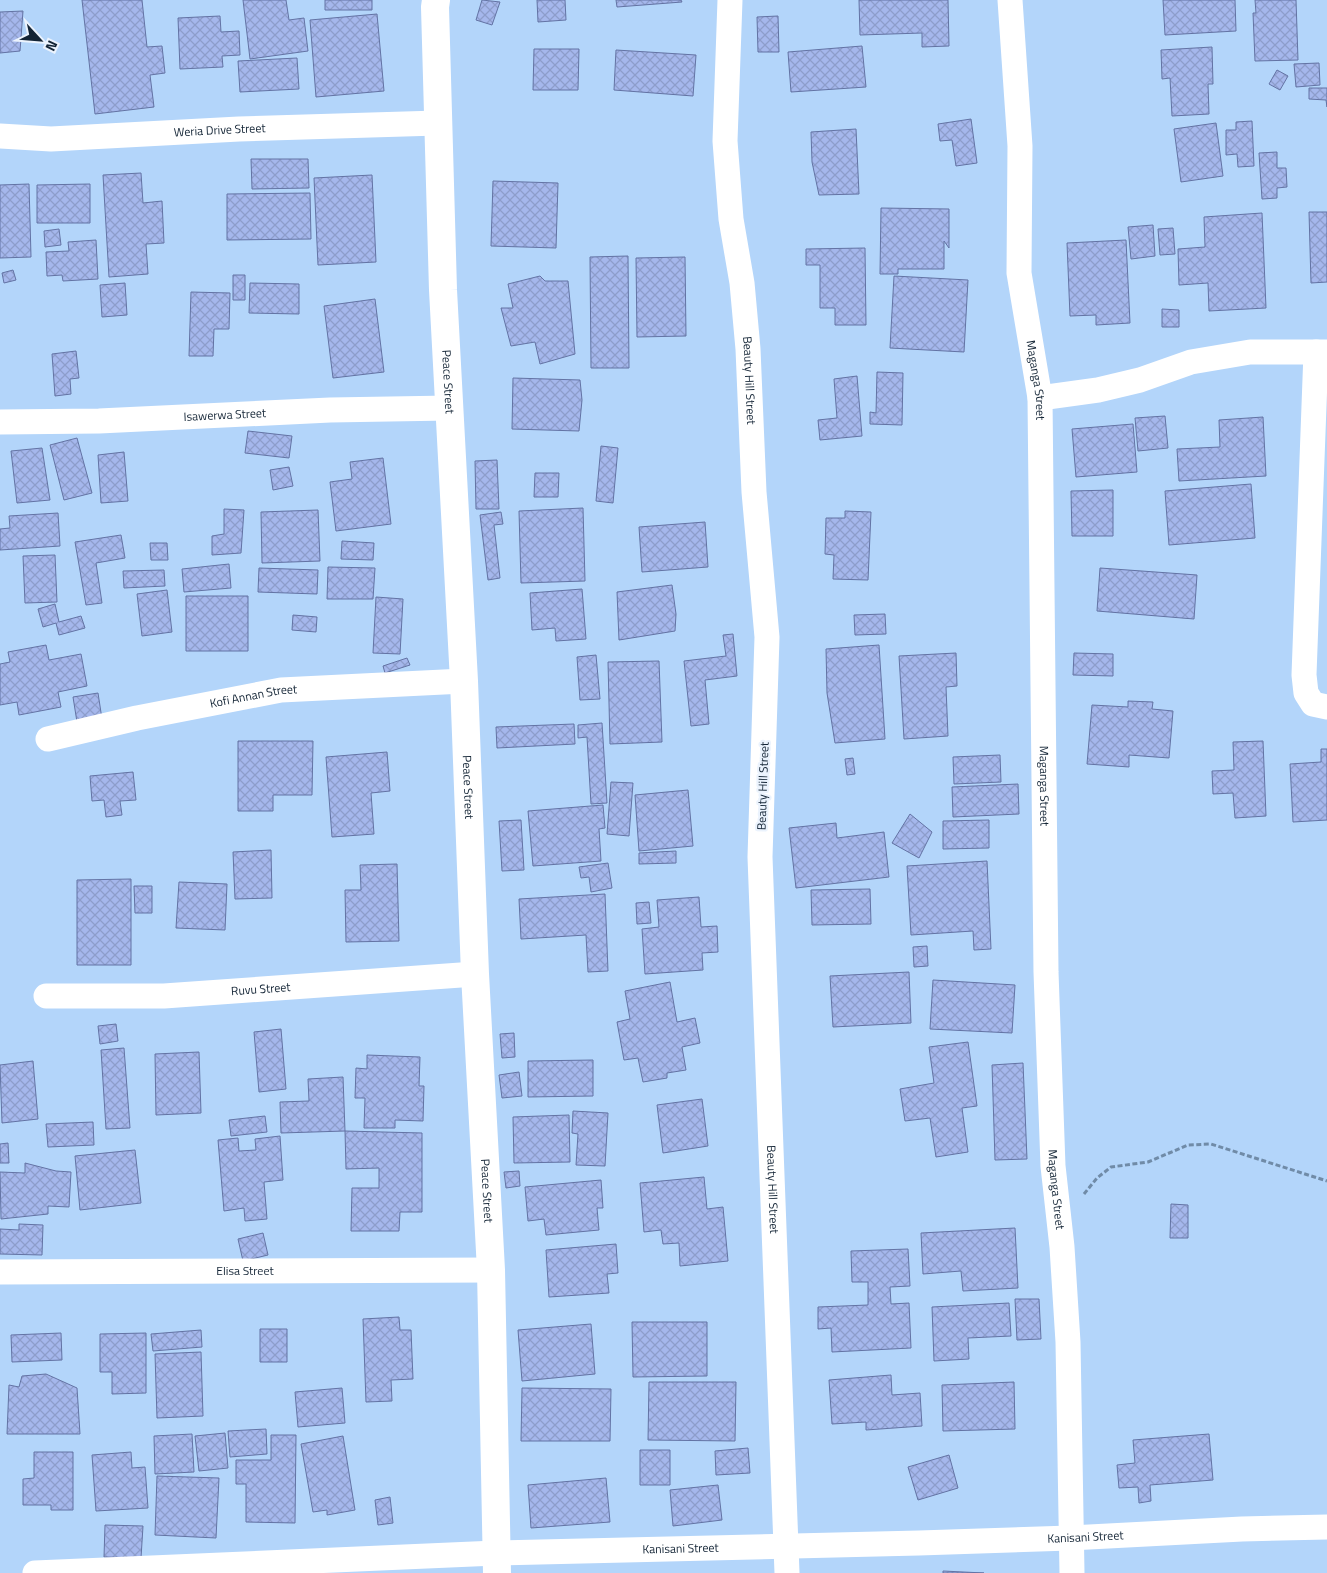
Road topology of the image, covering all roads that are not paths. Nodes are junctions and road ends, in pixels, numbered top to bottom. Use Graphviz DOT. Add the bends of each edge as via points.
graph roads {
  1 [pos="436,0"];
  2 [pos="730,0"];
  3 [pos="1010,0"];
  4 [pos="438,123"];
  5 [pos="0,136"];
  6 [pos="1322,352"];
  7 [pos="1040,398"];
  8 [pos="450,408"];
  9 [pos="0,422"];
  10 [pos="464,681"];
  11 [pos="1327,708"];
  12 [pos="48,739"];
  13 [pos="475,974"];
  14 [pos="46,996"];
  15 [pos="491,1270"];
  16 [pos="0,1272"];
  17 [pos="1327,1527"];
  18 [pos="1070,1538"];
  19 [pos="786,1546"];
  20 [pos="497,1563"];
  21 [pos="35,1573"];
  22 [pos="787,1573"];
  23 [pos="1072,1573"];
  1 -- 4 [label="street, Peace Street"];
  2 -- 19 [label="street, Beauty Hill Street" via="725,141 731,219 742,283 748,349 754,492 767,637 760,857"];
  3 -- 7 [label="street, Maganga Street" via="1020,146 1018,273"];
  4 -- 5 [label="street, Weria Drive Street" via="51,139"];
  4 -- 8 [label="street, Peace Street" via="442,290"];
  6 -- 7 [label="street" via="1250,352 1191,362 1140,380 1098,390"];
  6 -- 11 [label="street" via="1304,674 1306,693 1314,704"];
  7 -- 18 [label="street, Maganga Street" via="1046,972 1053,1166 1068,1342"];
  8 -- 9 [label="street, Isawerwa Street"];
  8 -- 10 [label="street, Peace Street"];
  10 -- 12 [label="street, Kofi Annan Street" via="281,690"];
  10 -- 13 [label="street, Peace Street"];
  13 -- 14 [label="street, Ruvu Street" via="164,996"];
  13 -- 15 [label="street, Peace Street"];
  15 -- 16 [label="street, Elisa Street"];
  15 -- 20 [label="street, Peace Street"];
  17 -- 18 [label="street, Kanisani Street"];
  18 -- 19 [label="street, Kanisani Street"];
  18 -- 23 [label="street, Maganga Street"];
  19 -- 20 [label="street, Kanisani Street"];
  19 -- 22 [label="street, Beauty Hill Street"];
  20 -- 21 [label="street, Kanisani Street"];
}
